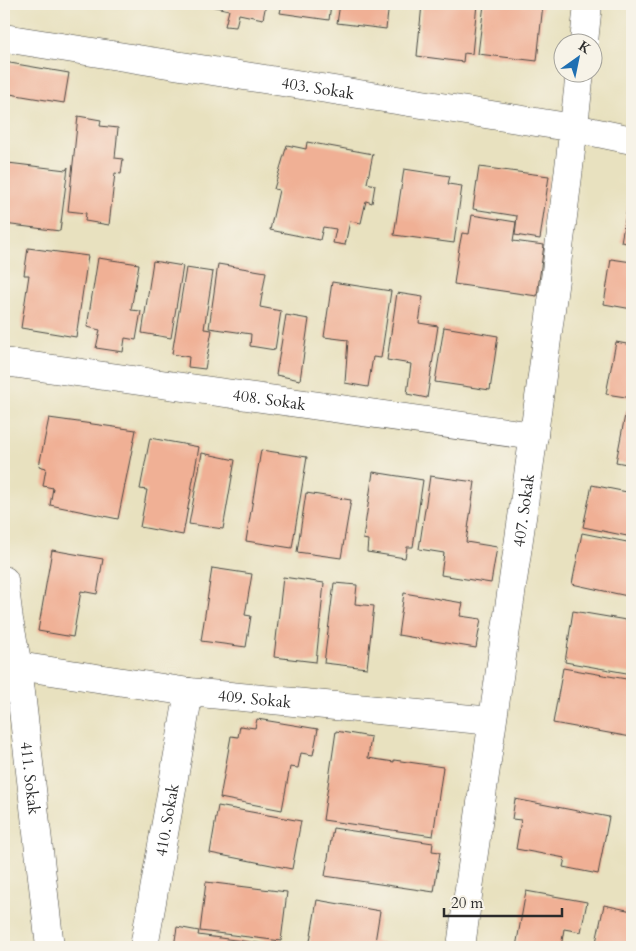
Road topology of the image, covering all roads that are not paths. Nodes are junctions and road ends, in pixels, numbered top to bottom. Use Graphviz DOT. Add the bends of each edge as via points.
graph roads {
  1 [pos="588,4"];
  2 [pos="585,32"];
  3 [pos="4,38"];
  4 [pos="579,82"];
  5 [pos="574,128"];
  6 [pos="632,140"];
  7 [pos="4,362"];
  8 [pos="534,436"];
  9 [pos="4,580"];
  10 [pos="6,620"];
  11 [pos="18,666"];
  12 [pos="189,692"];
  13 [pos="492,721"];
  14 [pos="50,947"];
  15 [pos="144,947"];
  16 [pos="461,947"];
  1 -- 2 [label="street"];
  3 -- 5 [label="street, 403. Sokak"];
  4 -- 5 [label="street, 407. Sokak"];
  5 -- 6 [label="street, 403. Sokak"];
  5 -- 8 [label="street, 407. Sokak"];
  7 -- 8 [label="street, 408. Sokak"];
  8 -- 13 [label="street, 407. Sokak"];
  9 -- 10 [label="street, 411. Sokak"];
  10 -- 11 [label="street, 411. Sokak"];
  11 -- 12 [label="street, 409. Sokak"];
  11 -- 14 [label="street, 411. Sokak"];
  12 -- 13 [label="street, 409. Sokak"];
  12 -- 15 [label="street, 410. Sokak"];
  13 -- 16 [label="street, 407. Sokak"];
}
